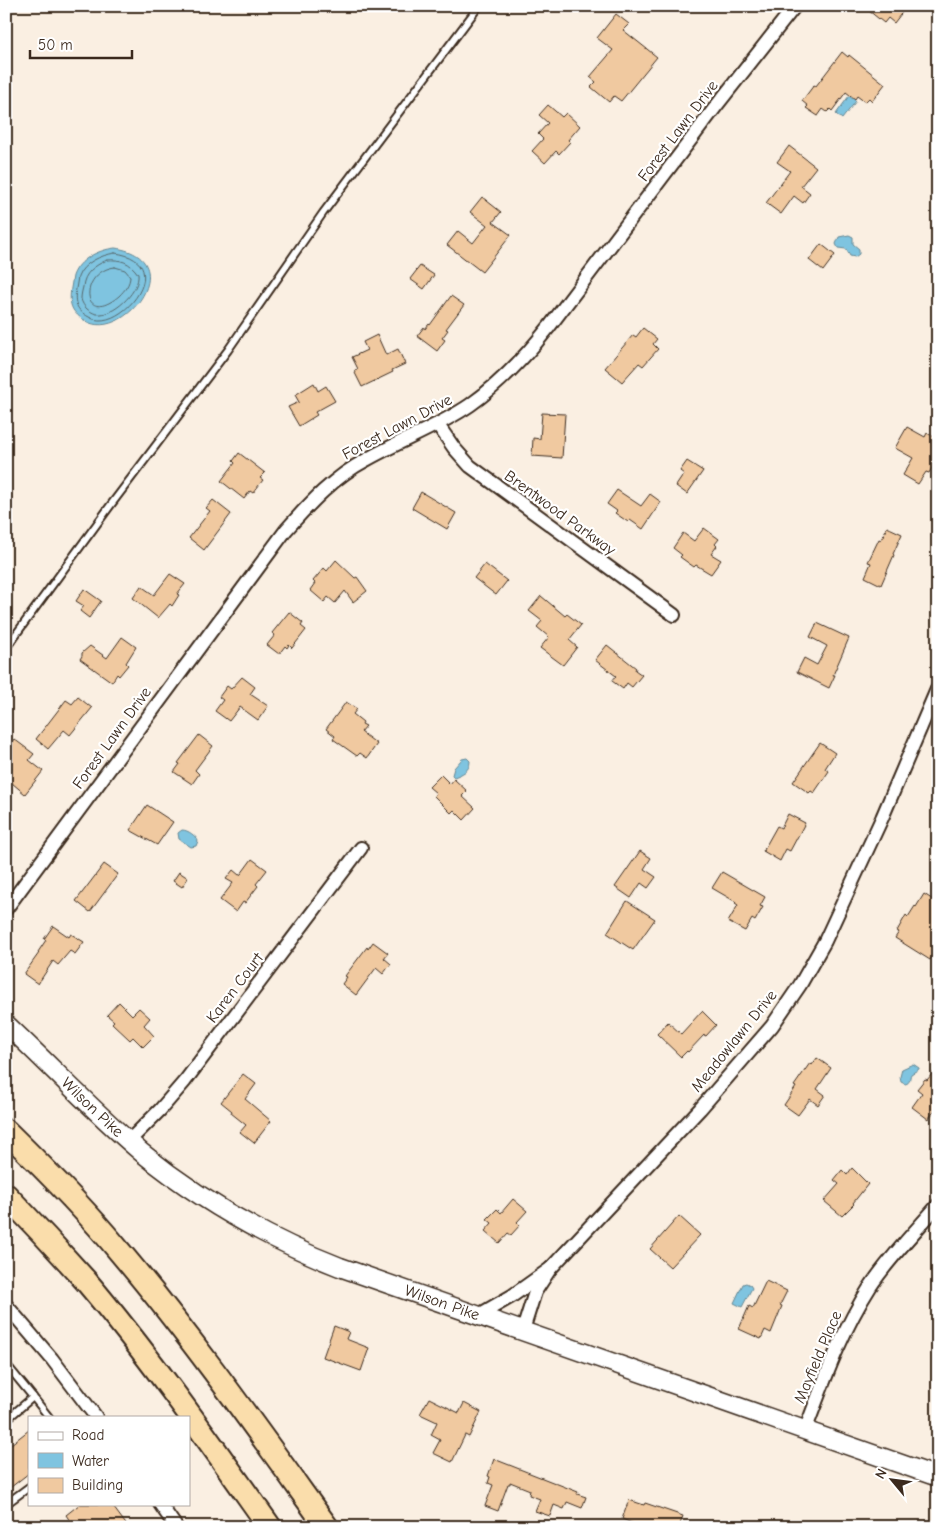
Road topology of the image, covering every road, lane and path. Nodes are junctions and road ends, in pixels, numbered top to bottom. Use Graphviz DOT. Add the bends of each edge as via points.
graph roads {
  1 [pos="479,6"];
  2 [pos="795,6"];
  3 [pos="438,425"];
  4 [pos="674,616"];
  5 [pos="6,648"];
  6 [pos="938,687"];
  7 [pos="361,848"];
  8 [pos="6,909"];
  9 [pos="6,1024"];
  10 [pos="6,1131"];
  11 [pos="129,1141"];
  12 [pos="6,1195"];
  13 [pos="938,1204"];
  14 [pos="550,1269"];
  15 [pos="8,1310"];
  16 [pos="479,1315"];
  17 [pos="523,1330"];
  18 [pos="6,1364"];
  19 [pos="33,1397"];
  20 [pos="48,1416"];
  21 [pos="95,1416"];
  22 [pos="190,1416"];
  23 [pos="190,1416"];
  24 [pos="6,1420"];
  25 [pos="805,1431"];
  26 [pos="938,1477"];
  27 [pos="28,1488"];
  28 [pos="6,1504"];
  29 [pos="161,1506"];
  30 [pos="176,1527"];
  31 [pos="270,1527"];
  32 [pos="327,1527"];
  1 -- 5 [label="lane" via="323,213 228,350"];
  2 -- 3 [label="street, Forest Lawn Drive" via="522,359 480,397"];
  3 -- 4 [label="street, Brentwood Parkway" via="470,466"];
  3 -- 8 [label="street, Forest Lawn Drive" via="347,471 296,519"];
  6 -- 14 [label="street, Meadowlawn Drive" via="882,818 825,941 800,985 772,1026 700,1108"];
  7 -- 11 [label="street, Karen Court" via="185,1081"];
  9 -- 11 [label="main road, Wilson Pike"];
  10 -- 32 [label="highway" via="119,1251 241,1408"];
  11 -- 16 [label="main road, Wilson Pike" via="197,1193 274,1238 340,1267"];
  12 -- 22 [label="highway" via="117,1320"];
  13 -- 25 [label="street, Mayfield Place" via="878,1276 855,1311"];
  14 -- 16 [label="street, Meadowlawn Drive"];
  14 -- 17 [label="street, Meadowlawn Drive" via="535,1292"];
  15 -- 21 [label="street" via="52,1359"];
  16 -- 17 [label="main road, Wilson Pike"];
  17 -- 25 [label="main road, Wilson Pike"];
  18 -- 19 [label="lane"];
  19 -- 20 [label="lane"];
  19 -- 24 [label="lane"];
  23 -- 31 [label="highway"];
  25 -- 26 [label="main road, Wilson Pike"];
  27 -- 28 [label="lane"];
  29 -- 30 [label="street"];
}
